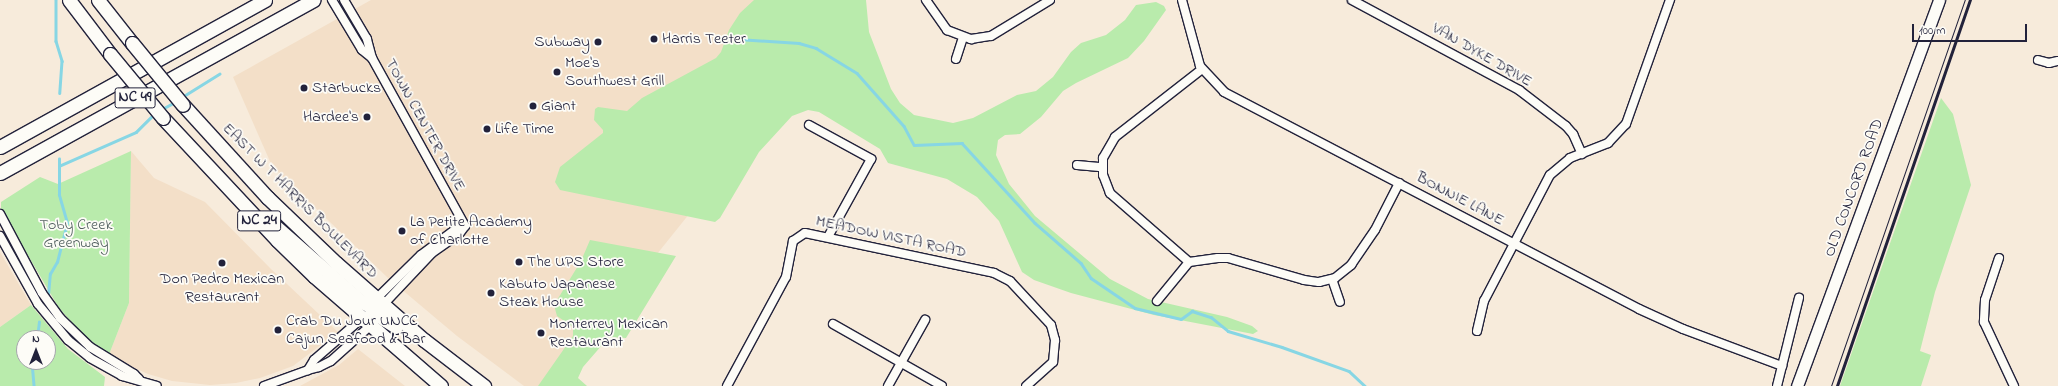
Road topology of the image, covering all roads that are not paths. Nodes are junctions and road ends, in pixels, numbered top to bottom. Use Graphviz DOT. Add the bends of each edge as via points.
graph roads {
  1 [pos="69,0"];
  2 [pos="98,0"];
  3 [pos="109,0"];
  4 [pos="265,0"];
  5 [pos="313,0"];
  6 [pos="332,0"];
  7 [pos="344,0"];
  8 [pos="926,0"];
  9 [pos="1050,0"];
  10 [pos="1182,0"];
  11 [pos="1352,0"];
  12 [pos="1670,0"];
  13 [pos="1939,0"];
  14 [pos="257,3"];
  15 [pos="963,38"];
  16 [pos="132,43"];
  17 [pos="372,58"];
  18 [pos="956,59"];
  19 [pos="2038,60"];
  20 [pos="2058,61"];
  21 [pos="1202,69"];
  22 [pos="809,125"];
  23 [pos="17,138"];
  24 [pos="0,142"];
  25 [pos="0,147"];
  26 [pos="1582,154"];
  27 [pos="1077,165"];
  28 [pos="1102,167"];
  29 [pos="0,173"];
  30 [pos="1399,183"];
  31 [pos="235,196"];
  32 [pos="0,214"];
  33 [pos="0,236"];
  34 [pos="828,237"];
  35 [pos="1514,243"];
  36 [pos="1999,258"];
  37 [pos="1189,262"];
  38 [pos="1332,279"];
  39 [pos="1799,298"];
  40 [pos="1157,301"];
  41 [pos="1340,302"];
  42 [pos="379,303"];
  43 [pos="925,320"];
  44 [pos="366,322"];
  45 [pos="834,324"];
  46 [pos="1477,331"];
  47 [pos="902,361"];
  48 [pos="1782,366"];
  49 [pos="139,380"];
  50 [pos="481,384"];
  51 [pos="157,386"];
  52 [pos="264,386"];
  53 [pos="442,386"];
  54 [pos="727,386"];
  55 [pos="888,386"];
  56 [pos="942,386"];
  57 [pos="1026,386"];
  58 [pos="1777,386"];
  59 [pos="1797,386"];
  60 [pos="2014,386"];
  1 -- 31 [label="main road, NC 24, bridge" via="163,118"];
  2 -- 16 [label="main road, EAST W T HARRIS BOULEVARD / NC 24"];
  3 -- 16 [label="main road"];
  4 -- 14 [label="main road, NC 49"];
  5 -- 29 [label="main road, NC 49"];
  6 -- 17 [label="street, TOWN CENTER DRIVE" via="362,50"];
  7 -- 17 [label="street, TOWN CENTER DRIVE" via="367,39"];
  8 -- 15 [label="street" via="943,26"];
  9 -- 15 [label="street" via="991,36"];
  10 -- 21 [label="street, BONNIE LANE"];
  11 -- 26 [label="street, VAN DYKE DRIVE" via="1519,90 1566,126"];
  12 -- 26 [label="street" via="1626,124 1612,140"];
  13 -- 59 [label="street, OLD CONCORD ROAD"];
  14 -- 23 [label="main road, NC 49"];
  15 -- 18 [label="street"];
  16 -- 42 [label="main road, EAST W T HARRIS BOULEVARD / NC 24, bridge" via="183,105 267,197"];
  17 -- 42 [label="street, TOWN CENTER DRIVE" via="465,226"];
  19 -- 20 [label="street" via="2049,63"];
  21 -- 28 [label="street" via="1115,137 1106,149"];
  21 -- 30 [label="street, BONNIE LANE" via="1224,92"];
  22 -- 34 [label="street" via="871,159"];
  23 -- 24 [label="main road"];
  23 -- 25 [label="main road, NC 49"];
  26 -- 35 [label="street" via="1561,164 1550,175"];
  27 -- 28 [label="street"];
  28 -- 37 [label="street" via="1105,184 1114,196"];
  30 -- 35 [label="street, BONNIE LANE"];
  30 -- 38 [label="street" via="1352,265"];
  31 -- 42 [label="main road" via="276,227 362,302 370,306"];
  31 -- 44 [label="main road, NC 24" via="277,240"];
  32 -- 49 [label="street" via="42,293 60,318 90,347 134,374"];
  33 -- 49 [label="street" via="38,304 68,340 90,358 122,376"];
  34 -- 54 [label="street, MEADOW VISTA ROAD" via="805,233 793,242 786,277"];
  34 -- 57 [label="street, MEADOW VISTA ROAD" via="994,273 1010,281 1050,325 1055,340 1053,362"];
  35 -- 46 [label="street" via="1484,301"];
  35 -- 48 [label="street, BONNIE LANE" via="1658,318"];
  36 -- 60 [label="street" via="1985,300 1984,322"];
  37 -- 38 [label="street" via="1228,258 1304,280 1319,282"];
  37 -- 40 [label="street"];
  38 -- 41 [label="street"];
  39 -- 48 [label="street"];
  42 -- 50 [label="main road, EAST W T HARRIS BOULEVARD / NC 24"];
  43 -- 47 [label="street"];
  44 -- 50 [label="main road" via="370,316 383,318 441,363"];
  44 -- 52 [label="street" via="314,360 308,370"];
  44 -- 53 [label="main road, NC 24"];
  45 -- 47 [label="street"];
  47 -- 55 [label="street"];
  47 -- 56 [label="street"];
  48 -- 58 [label="street"];
  49 -- 51 [label="street"];
}
